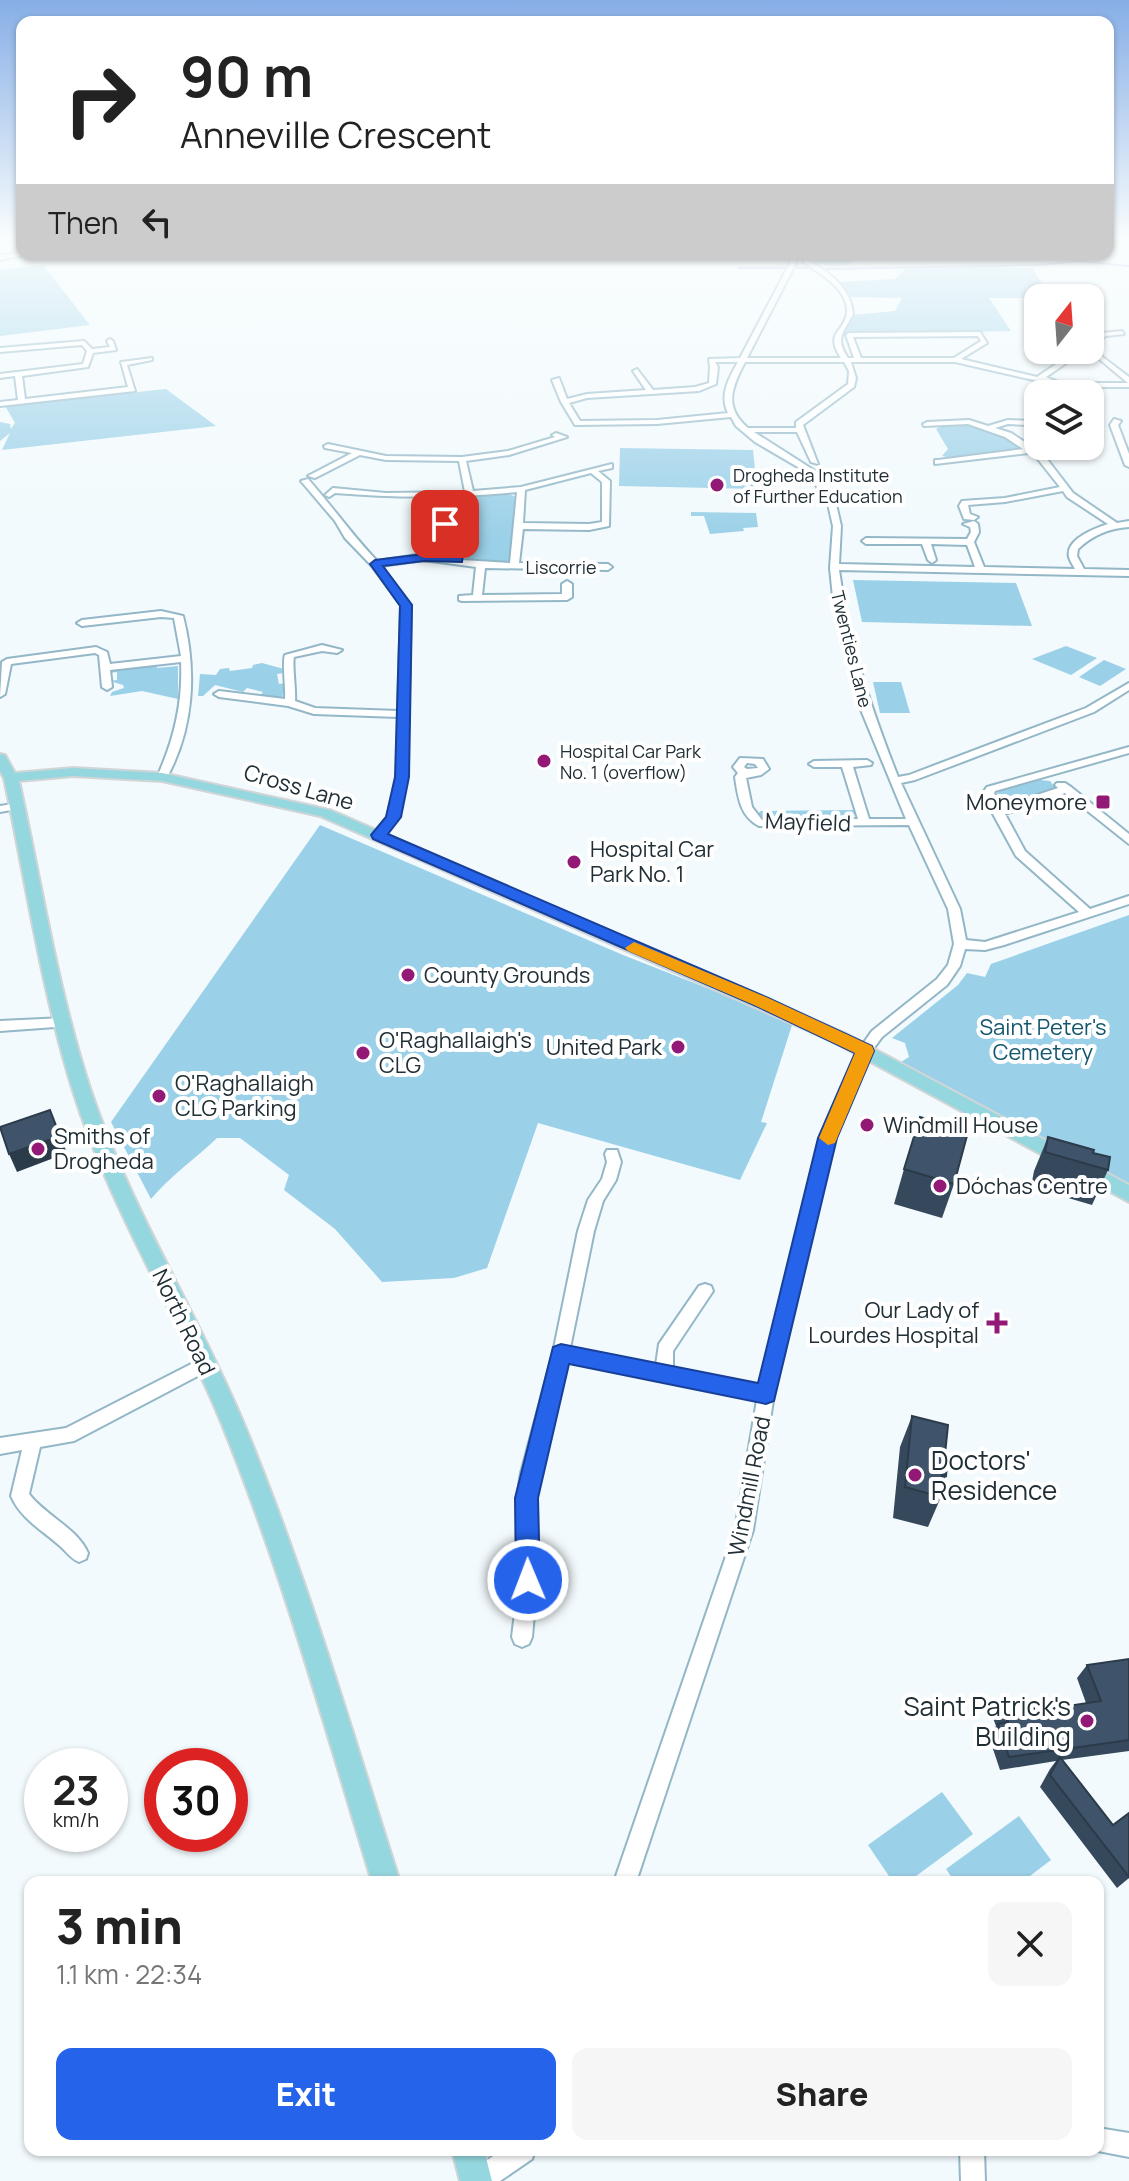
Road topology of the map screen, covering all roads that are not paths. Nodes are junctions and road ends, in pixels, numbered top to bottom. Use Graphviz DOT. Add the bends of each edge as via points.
graph roads {
  1 [pos="754,338"];
  2 [pos="837,338"];
  3 [pos="850,338"];
  4 [pos="982,338"];
  5 [pos="0,350"];
  6 [pos="90,351"];
  7 [pos="150,359"];
  8 [pos="847,359"];
  9 [pos="858,359"];
  10 [pos="742,360"];
  11 [pos="955,360"];
  12 [pos="1104,360"];
  13 [pos="123,363"];
  14 [pos="1062,364"];
  15 [pos="86,366"];
  16 [pos="637,371"];
  17 [pos="18,374"];
  18 [pos="0,376"];
  19 [pos="1043,378"];
  20 [pos="556,380"];
  21 [pos="1129,383"];
  22 [pos="650,391"];
  23 [pos="91,394"];
  24 [pos="22,402"];
  25 [pos="565,402"];
  26 [pos="0,404"];
  27 [pos="731,415"];
  28 [pos="1117,421"];
  29 [pos="1024,423"];
  30 [pos="927,424"];
  31 [pos="991,427"];
  32 [pos="745,430"];
  33 [pos="799,430"];
  34 [pos="556,435"];
  35 [pos="328,446"];
  36 [pos="1024,446"];
  37 [pos="1024,451"];
  38 [pos="357,454"];
  39 [pos="1127,454"];
  40 [pos="462,459"];
  41 [pos="1044,460"];
  42 [pos="815,462"];
  43 [pos="938,462"];
  44 [pos="1129,465"];
  45 [pos="609,466"];
  46 [pos="594,472"];
  47 [pos="521,489"];
  48 [pos="1063,489"];
  49 [pos="470,494"];
  50 [pos="329,495"];
  51 [pos="450,505"];
  52 [pos="1129,524"];
  53 [pos="1115,525"];
  54 [pos="519,526"];
  55 [pos="925,540"];
  56 [pos="866,541"];
  57 [pos="970,542"];
  58 [pos="458,560"];
  59 [pos="932,560"];
  60 [pos="375,564"];
  61 [pos="481,565"];
  62 [pos="514,566"];
  63 [pos="608,567"];
  64 [pos="834,567"];
  65 [pos="981,571"];
  66 [pos="1081,572"];
  67 [pos="1129,573"];
  68 [pos="567,584"];
  69 [pos="462,598"];
  70 [pos="477,598"];
  71 [pos="82,623"];
  72 [pos="337,650"];
  73 [pos="186,658"];
  74 [pos="105,668"];
  75 [pos="1129,686"];
  76 [pos="107,687"];
  77 [pos="0,694"];
  78 [pos="219,694"];
  79 [pos="290,703"];
  80 [pos="402,714"];
  81 [pos="1129,750"];
  82 [pos="0,758"];
  83 [pos="867,763"];
  84 [pos="814,764"];
  85 [pos="847,764"];
  86 [pos="745,773"];
  87 [pos="1047,774"];
  88 [pos="162,777"];
  89 [pos="11,778"];
  90 [pos="894,781"];
  91 [pos="1067,789"];
  92 [pos="18,806"];
  93 [pos="0,809"];
  94 [pos="1001,810"];
  95 [pos="914,822"];
  96 [pos="865,824"];
  97 [pos="379,835"];
  98 [pos="1129,840"];
  99 [pos="1129,900"];
  100 [pos="1087,913"];
  101 [pos="960,944"];
  102 [pos="64,1023"];
  103 [pos="0,1026"];
  104 [pos="865,1051"];
  105 [pos="612,1154"];
  106 [pos="1129,1194"];
  107 [pos="705,1291"];
  108 [pos="561,1353"];
  109 [pos="205,1364"];
  110 [pos="664,1373"];
  111 [pos="766,1394"];
  112 [pos="33,1442"];
  113 [pos="0,1446"];
  114 [pos="79,1553"];
  115 [pos="522,1637"];
  116 [pos="384,1876"];
  117 [pos="627,1876"];
  118 [pos="1104,2141"];
  119 [pos="1129,2145"];
  120 [pos="470,2156"];
  121 [pos="514,2156"];
  122 [pos="972,2156"];
  123 [pos="478,2181"];
  124 [pos="973,2181"];
  1 -- 10 [label="street"];
  2 -- 8 [label="street"];
  3 -- 9 [label="street"];
  4 -- 11 [label="street" via="985,342"];
  5 -- 6 [label="street" via="84,343"];
  6 -- 13 [label="street" via="112,345"];
  6 -- 15 [label="street"];
  7 -- 13 [label="street"];
  8 -- 9 [label="street"];
  8 -- 10 [label="street"];
  8 -- 33 [label="street" via="855,378 851,385 803,420"];
  9 -- 11 [label="street"];
  10 -- 22 [label="street" via="711,360 712,384"];
  10 -- 27 [label="street" via="729,386"];
  11 -- 19 [label="street"];
  12 -- 21 [label="street"];
  13 -- 23 [label="street" via="132,389"];
  14 -- 19 [label="street"];
  15 -- 17 [label="street"];
  15 -- 23 [label="street"];
  16 -- 22 [label="street"];
  17 -- 18 [label="street"];
  17 -- 24 [label="street"];
  19 -- 21 [label="street" via="1060,385"];
  20 -- 25 [label="street"];
  22 -- 25 [label="street"];
  23 -- 24 [label="street"];
  24 -- 26 [label="street"];
  25 -- 27 [label="street" via="578,423"];
  27 -- 32 [label="street, Twenties Lane"];
  28 -- 39 [label="street" via="1114,425"];
  29 -- 31 [label="street"];
  30 -- 31 [label="street"];
  31 -- 36 [label="street"];
  32 -- 33 [label="street"];
  32 -- 64 [label="street, Twenties Lane" via="818,479 837,521"];
  33 -- 42 [label="street"];
  34 -- 40 [label="street" via="563,437 509,453"];
  35 -- 38 [label="street"];
  37 -- 43 [label="street"];
  38 -- 40 [label="street"];
  38 -- 60 [label="street" via="309,478 348,536"];
  39 -- 44 [label="street"];
  40 -- 49 [label="street"];
  41 -- 48 [label="street"];
  45 -- 46 [label="street"];
  46 -- 47 [label="street"];
  46 -- 54 [label="street, Liscorrie" via="606,481 606,524"];
  47 -- 49 [label="street"];
  47 -- 54 [label="street"];
  48 -- 53 [label="street"];
  48 -- 57 [label="street" via="965,503 974,524"];
  49 -- 50 [label="street" via="333,490"];
  51 -- 58 [label="street" via="428,505 459,540"];
  52 -- 53 [label="street"];
  53 -- 66 [label="street" via="1092,532 1074,548"];
  54 -- 62 [label="street, Liscorrie"];
  55 -- 56 [label="street"];
  55 -- 57 [label="street"];
  55 -- 59 [label="street"];
  57 -- 65 [label="street"];
  58 -- 60 [label="street, Liscorrie" via="424,557"];
  58 -- 61 [label="street, Liscorrie"];
  60 -- 80 [label="street" via="406,605"];
  61 -- 62 [label="street, Liscorrie"];
  61 -- 70 [label="street"];
  62 -- 63 [label="street, Liscorrie"];
  64 -- 65 [label="street"];
  64 -- 90 [label="street, Twenties Lane" via="849,656"];
  65 -- 66 [label="street"];
  66 -- 67 [label="street"];
  68 -- 70 [label="street" via="567,597"];
  69 -- 70 [label="street"];
  71 -- 73 [label="street" via="178,616"];
  72 -- 79 [label="street" via="290,655"];
  73 -- 74 [label="street"];
  73 -- 88 [label="street" via="181,729"];
  74 -- 76 [label="street"];
  74 -- 77 [label="street" via="104,654 96,650 15,660 4,666"];
  75 -- 90 [label="street" via="1090,710"];
  78 -- 79 [label="street"];
  79 -- 80 [label="street" via="314,711"];
  80 -- 97 [label="street" via="398,803"];
  81 -- 87 [label="street"];
  82 -- 89 [label="main road, North Road"];
  83 -- 85 [label="street"];
  84 -- 85 [label="street"];
  85 -- 96 [label="street, Mayfield"];
  86 -- 96 [label="street, Mayfield" via="740,777 746,808 759,823"];
  87 -- 91 [label="street"];
  87 -- 94 [label="street" via="991,789 991,801"];
  88 -- 89 [label="main road, Cross Lane" via="73,772"];
  88 -- 97 [label="main road, Cross Lane" via="325,813"];
  89 -- 92 [label="main road, North Road"];
  90 -- 95 [label="street, Twenties Lane"];
  91 -- 94 [label="street"];
  91 -- 98 [label="street"];
  92 -- 93 [label="street"];
  92 -- 102 [label="main road, North Road"];
  94 -- 100 [label="street" via="1020,853"];
  95 -- 96 [label="street, Mayfield"];
  95 -- 101 [label="street, Twenties Lane" via="954,909"];
  97 -- 104 [label="main road, Cross Lane"];
  99 -- 100 [label="street"];
  100 -- 101 [label="street" via="985,946"];
  101 -- 104 [label="street" via="942,982 877,1034"];
  102 -- 103 [label="street"];
  102 -- 109 [label="main road, North Road" via="106,1159"];
  104 -- 106 [label="main road"];
  104 -- 111 [label="street, Windmill Road" via="828,1138"];
  105 -- 108 [label="street" via="609,1180 586,1231"];
  107 -- 110 [label="street" via="665,1349"];
  108 -- 110 [label="street"];
  108 -- 115 [label="street" via="526,1498 528,1580"];
  109 -- 112 [label="street" via="68,1435"];
  109 -- 116 [label="main road, North Road" via="268,1512"];
  110 -- 111 [label="street"];
  111 -- 117 [label="street, Windmill Road" via="744,1530"];
  112 -- 113 [label="street"];
  112 -- 114 [label="street" via="20,1496 27,1509"];
  118 -- 119 [label="street"];
  120 -- 123 [label="main road"];
  121 -- 123 [label="street"];
  122 -- 124 [label="street"];
}
